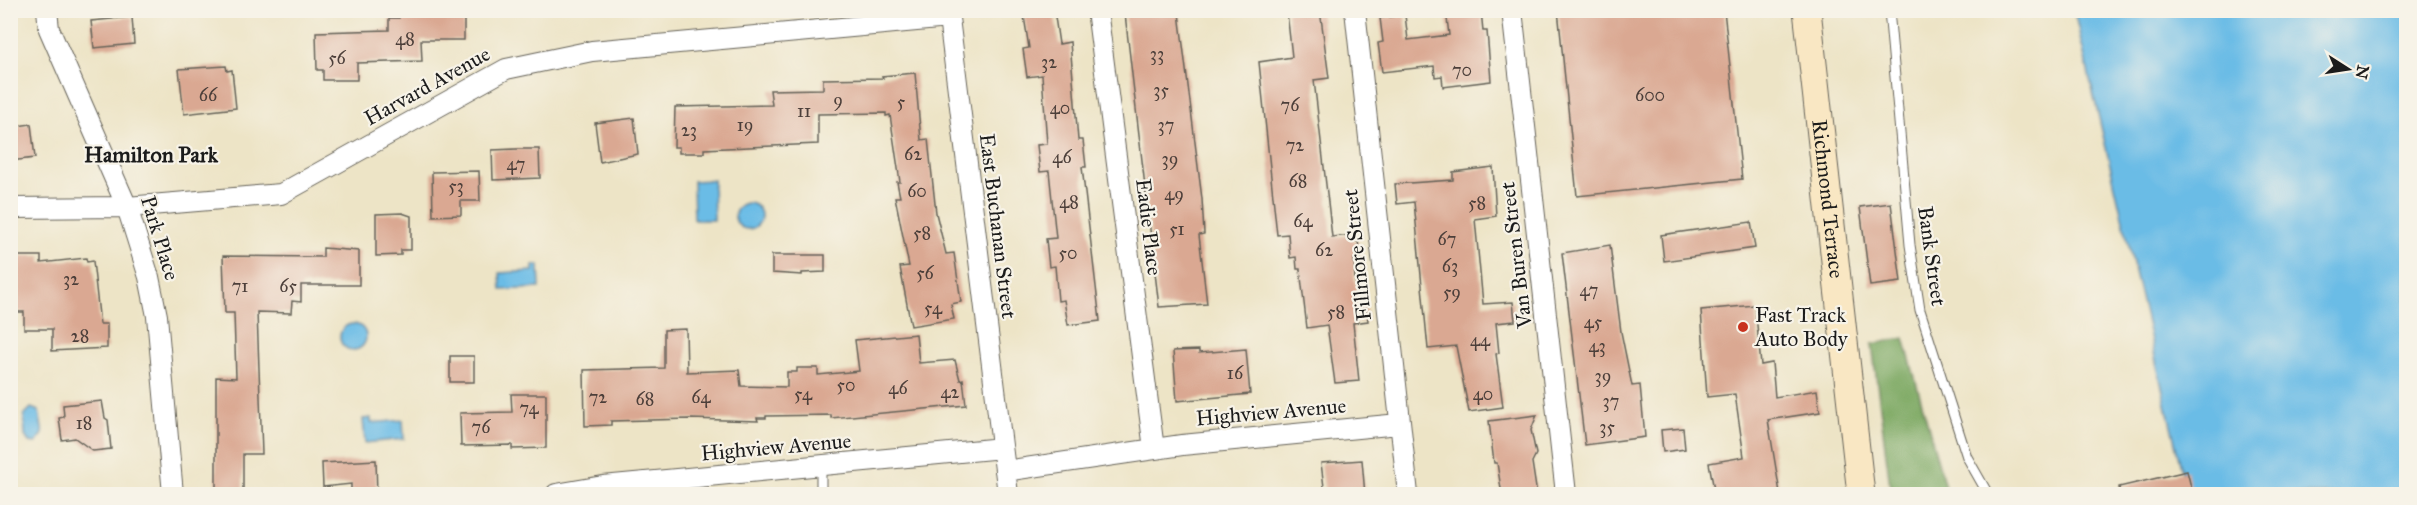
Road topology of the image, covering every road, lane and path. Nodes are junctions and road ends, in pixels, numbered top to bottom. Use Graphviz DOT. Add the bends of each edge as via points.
graph roads {
  1 [pos="47,10"];
  2 [pos="1097,10"];
  3 [pos="1355,10"];
  4 [pos="1512,10"];
  5 [pos="1807,10"];
  6 [pos="1888,10"];
  7 [pos="948,14"];
  8 [pos="127,207"];
  9 [pos="10,208"];
  10 [pos="1400,424"];
  11 [pos="1002,448"];
  12 [pos="1154,449"];
  13 [pos="821,467"];
  14 [pos="1005,471"];
  15 [pos="173,495"];
  16 [pos="556,495"];
  17 [pos="821,495"];
  18 [pos="1008,495"];
  19 [pos="1408,495"];
  20 [pos="1566,495"];
  21 [pos="1861,495"];
  22 [pos="1988,495"];
  1 -- 8 [label="street, Park Place" via="49,29"];
  2 -- 12 [label="street, Eadie Place"];
  3 -- 10 [label="street, Fillmore Street"];
  4 -- 20 [label="street, Van Buren Street"];
  5 -- 21 [label="main road, Richmond Terrace"];
  6 -- 22 [label="lane, Bank Street" via="1920,310 1967,457"];
  7 -- 8 [label="street, Harvard Avenue" via="592,51 506,69 281,194"];
  7 -- 11 [label="street, East Buchanan Street"];
  8 -- 9 [label="street, Harvard Avenue"];
  8 -- 15 [label="street, Park Place" via="157,316"];
  10 -- 12 [label="street, Highview Avenue"];
  10 -- 19 [label="street, Fillmore Street"];
  11 -- 13 [label="street, Highview Avenue"];
  11 -- 14 [label="street, East Buchanan Street"];
  12 -- 14 [label="street, Highview Avenue"];
  13 -- 16 [label="street, Highview Avenue" via="603,486"];
  13 -- 17 [label="lane"];
  14 -- 18 [label="street, East Buchanan Street"];
}
